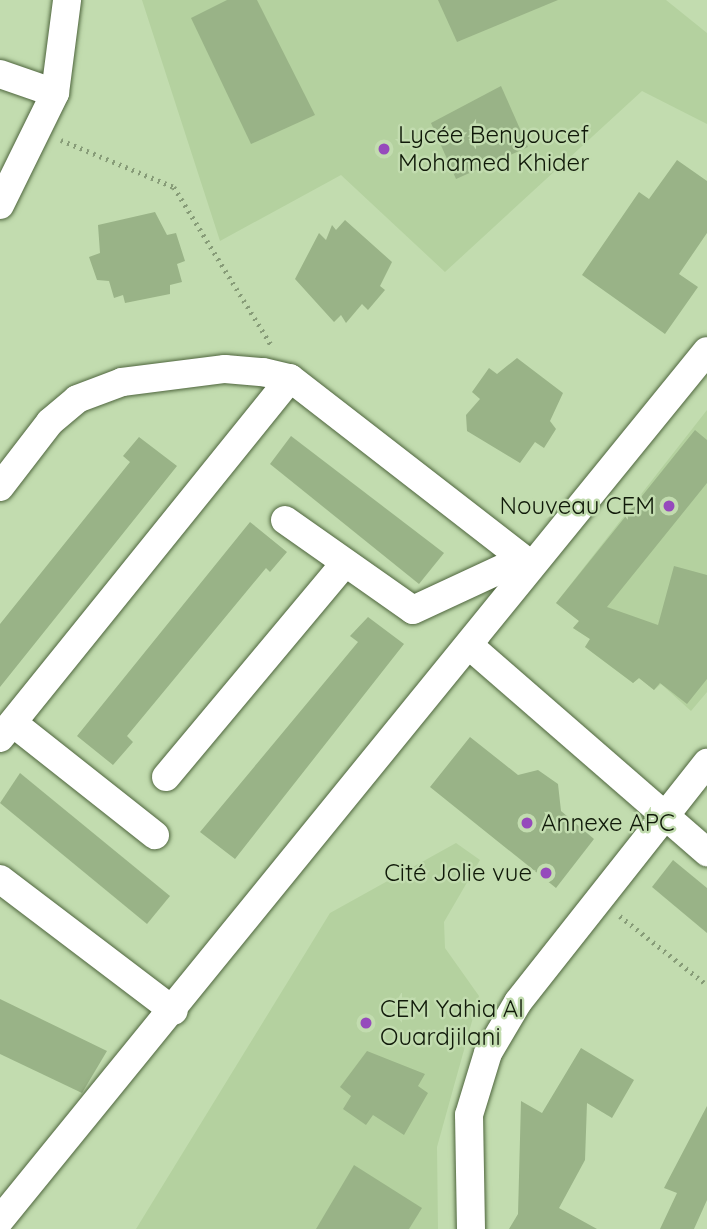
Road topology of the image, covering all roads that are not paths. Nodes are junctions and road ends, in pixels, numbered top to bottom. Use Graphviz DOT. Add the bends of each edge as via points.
graph roads {
  1 [pos="67,0"];
  2 [pos="0,74"];
  3 [pos="55,93"];
  4 [pos="0,205"];
  5 [pos="707,351"];
  6 [pos="290,378"];
  7 [pos="0,487"];
  8 [pos="285,520"];
  9 [pos="527,562"];
  10 [pos="345,563"];
  11 [pos="471,647"];
  12 [pos="7,730"];
  13 [pos="707,763"];
  14 [pos="166,777"];
  15 [pos="664,815"];
  16 [pos="155,835"];
  17 [pos="707,852"];
  18 [pos="0,879"];
  19 [pos="174,1011"];
  20 [pos="0,1220"];
  21 [pos="475,1226"];
  1 -- 3 [label="street"];
  2 -- 3 [label="street"];
  3 -- 4 [label="street" via="40,132"];
  5 -- 9 [label="street"];
  6 -- 7 [label="street" via="225,369 122,382 88,395 50,422"];
  6 -- 9 [label="street"];
  6 -- 12 [label="street"];
  8 -- 10 [label="street"];
  9 -- 10 [label="street" via="413,610"];
  9 -- 11 [label="street"];
  10 -- 14 [label="street"];
  11 -- 15 [label="street"];
  11 -- 19 [label="street"];
  12 -- 16 [label="street"];
  13 -- 15 [label="street"];
  15 -- 17 [label="street"];
  15 -- 21 [label="street" via="518,1002 488,1053 470,1115"];
  18 -- 19 [label="street"];
  19 -- 20 [label="street"];
}
